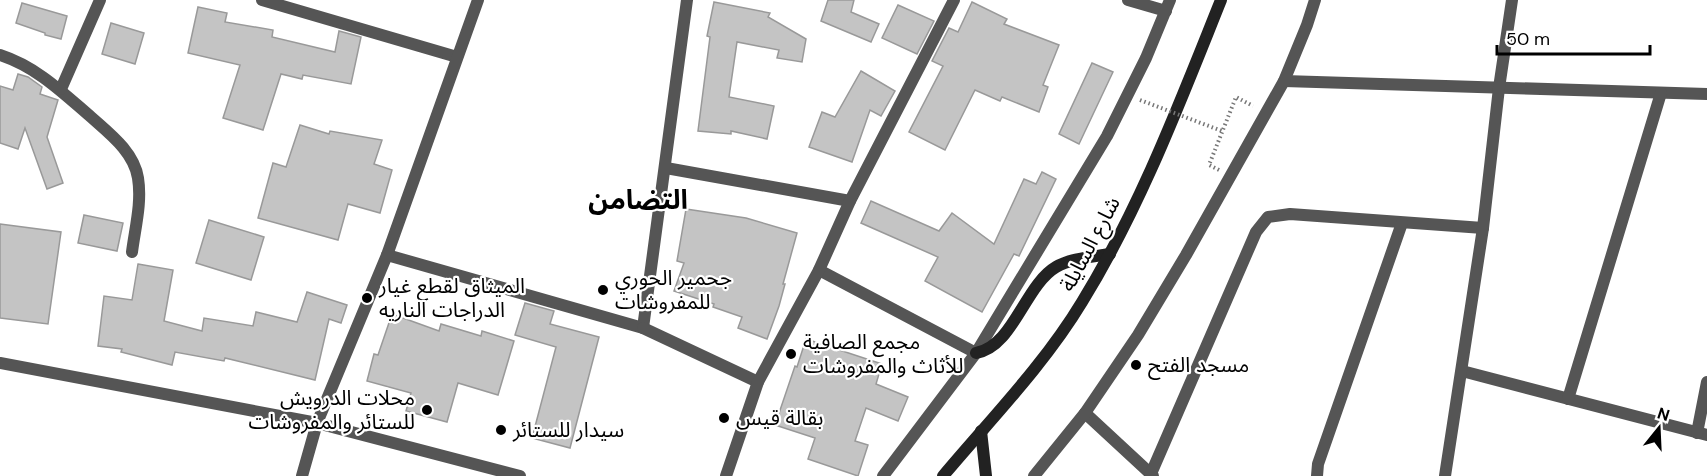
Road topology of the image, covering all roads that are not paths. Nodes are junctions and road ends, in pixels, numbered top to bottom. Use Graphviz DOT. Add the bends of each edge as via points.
graph roads {
  1 [pos="100,0"];
  2 [pos="262,0"];
  3 [pos="478,0"];
  4 [pos="687,0"];
  5 [pos="954,0"];
  6 [pos="1128,0"];
  7 [pos="1221,0"];
  8 [pos="1315,0"];
  9 [pos="1512,0"];
  10 [pos="1168,6"];
  11 [pos="0,55"];
  12 [pos="458,57"];
  13 [pos="1284,81"];
  14 [pos="1498,88"];
  15 [pos="61,90"];
  16 [pos="1661,93"];
  17 [pos="1707,94"];
  18 [pos="666,168"];
  19 [pos="850,201"];
  20 [pos="1402,223"];
  21 [pos="1483,228"];
  22 [pos="132,252"];
  23 [pos="1110,254"];
  24 [pos="387,255"];
  25 [pos="819,270"];
  26 [pos="643,328"];
  27 [pos="976,353"];
  28 [pos="0,363"];
  29 [pos="1462,372"];
  30 [pos="758,382"];
  31 [pos="1707,382"];
  32 [pos="1568,399"];
  33 [pos="1085,413"];
  34 [pos="317,423"];
  35 [pos="981,431"];
  36 [pos="1702,434"];
  37 [pos="1152,475"];
  38 [pos="302,476"];
  39 [pos="520,476"];
  40 [pos="726,476"];
  41 [pos="882,476"];
  42 [pos="943,476"];
  43 [pos="986,476"];
  44 [pos="1034,476"];
  45 [pos="1317,476"];
  46 [pos="1445,476"];
  1 -- 15 [label="street"];
  2 -- 12 [label="street"];
  3 -- 12 [label="street"];
  4 -- 18 [label="street"];
  5 -- 19 [label="street"];
  6 -- 10 [label="street"];
  7 -- 23 [label="main road, شارع السايلة" via="1183,95"];
  8 -- 13 [label="street"];
  9 -- 14 [label="street"];
  10 -- 27 [label="street" via="1107,136"];
  11 -- 15 [label="street" via="33,70"];
  12 -- 24 [label="street"];
  13 -- 14 [label="street"];
  13 -- 33 [label="street" via="1186,255"];
  14 -- 16 [label="street"];
  14 -- 21 [label="street"];
  15 -- 22 [label="street" via="114,137 127,152 138,177 139,208"];
  16 -- 17 [label="street"];
  16 -- 32 [label="street"];
  18 -- 19 [label="street"];
  18 -- 26 [label="street"];
  19 -- 25 [label="street"];
  20 -- 21 [label="street"];
  20 -- 37 [label="street" via="1290,214 1268,218 1256,232"];
  20 -- 45 [label="street"];
  21 -- 29 [label="street"];
  23 -- 27 [label="main road" via="1068,262 1047,273 1001,338"];
  23 -- 35 [label="main road, شارع السايلة" via="1039,363"];
  24 -- 26 [label="street"];
  24 -- 34 [label="street"];
  25 -- 27 [label="street"];
  25 -- 30 [label="street"];
  26 -- 30 [label="street"];
  27 -- 41 [label="street"];
  28 -- 34 [label="street"];
  29 -- 32 [label="street"];
  29 -- 46 [label="street"];
  30 -- 40 [label="street"];
  31 -- 36 [label="street"];
  32 -- 36 [label="street"];
  33 -- 37 [label="street"];
  33 -- 44 [label="street"];
  34 -- 38 [label="street"];
  34 -- 39 [label="street"];
  35 -- 42 [label="main road, شارع السايلة"];
  35 -- 43 [label="main road"];
}
